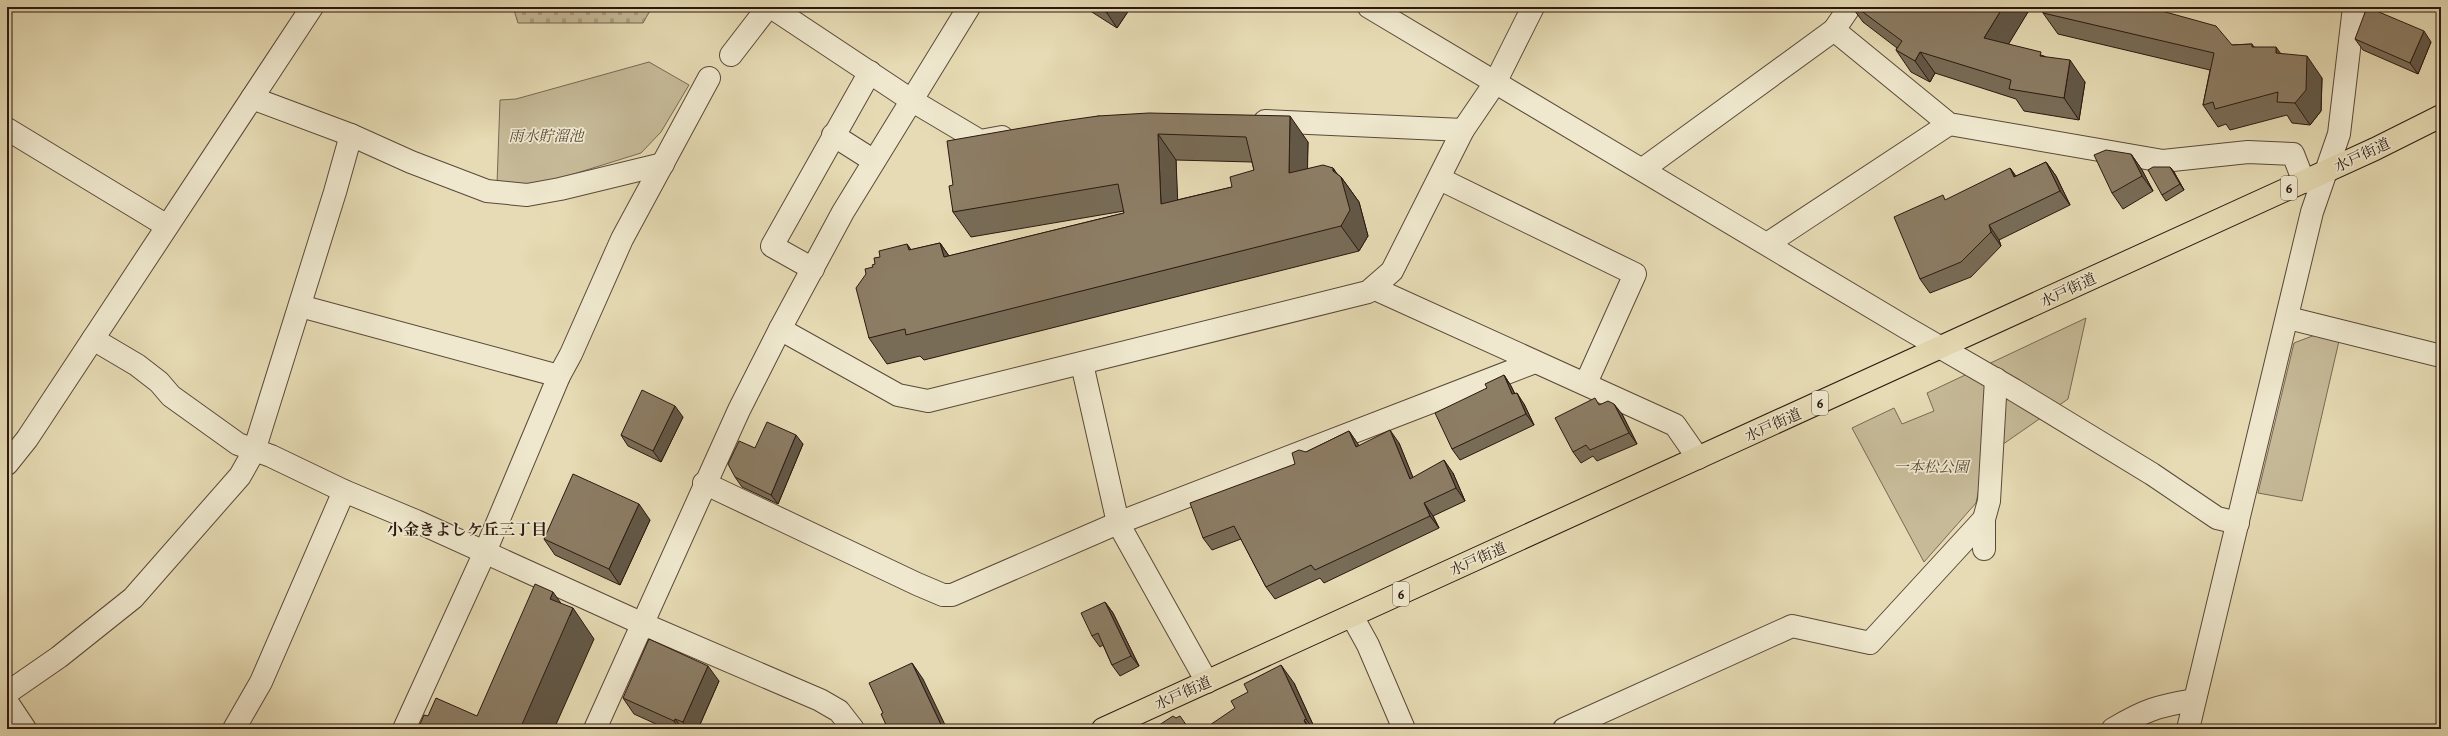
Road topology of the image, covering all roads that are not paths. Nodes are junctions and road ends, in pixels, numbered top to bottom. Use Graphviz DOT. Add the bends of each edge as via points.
graph roads {
  1 [pos="312,7"];
  2 [pos="768,7"];
  3 [pos="771,7"];
  4 [pos="969,7"];
  5 [pos="1369,7"];
  6 [pos="1532,7"];
  7 [pos="1848,7"];
  8 [pos="2354,7"];
  9 [pos="1834,30"];
  10 [pos="731,55"];
  11 [pos="870,72"];
  12 [pos="709,78"];
  13 [pos="1495,83"];
  14 [pos="252,98"];
  15 [pos="911,100"];
  16 [pos="2441,116"];
  17 [pos="1244,120"];
  18 [pos="1949,124"];
  19 [pos="7,129"];
  20 [pos="1463,130"];
  21 [pos="1026,134"];
  22 [pos="351,135"];
  23 [pos="833,135"];
  24 [pos="874,161"];
  25 [pos="663,164"];
  26 [pos="1643,169"];
  27 [pos="2325,172"];
  28 [pos="1440,179"];
  29 [pos="2304,182"];
  30 [pos="167,226"];
  31 [pos="1767,244"];
  32 [pos="812,269"];
  33 [pos="1373,288"];
  34 [pos="300,306"];
  35 [pos="2288,318"];
  36 [pos="780,329"];
  37 [pos="93,339"];
  38 [pos="1942,348"];
  39 [pos="2441,356"];
  40 [pos="1535,362"];
  41 [pos="1082,364"];
  42 [pos="559,376"];
  43 [pos="1996,378"];
  44 [pos="1586,383"];
  45 [pos="254,451"];
  46 [pos="1698,458"];
  47 [pos="7,464"];
  48 [pos="704,483"];
  49 [pos="344,491"];
  50 [pos="1984,519"];
  51 [pos="1118,523"];
  52 [pos="2238,523"];
  53 [pos="1984,549"];
  54 [pos="486,552"];
  55 [pos="1352,616"];
  56 [pos="643,624"];
  57 [pos="1207,682"];
  58 [pos="7,693"];
  59 [pos="2194,700"];
  60 [pos="7,702"];
  61 [pos="25,729"];
  62 [pos="234,729"];
  63 [pos="404,729"];
  64 [pos="595,729"];
  65 [pos="854,729"];
  66 [pos="1103,729"];
  67 [pos="1404,729"];
  68 [pos="1564,729"];
  69 [pos="2113,729"];
  70 [pos="2188,729"];
  1 -- 14 [label="street"];
  2 -- 10 [label="street"];
  3 -- 11 [label="street"];
  4 -- 15 [label="street"];
  5 -- 13 [label="street"];
  6 -- 13 [label="street"];
  7 -- 9 [label="street"];
  8 -- 27 [label="street" via="2340,134"];
  9 -- 18 [label="street"];
  9 -- 26 [label="street"];
  11 -- 15 [label="street"];
  11 -- 23 [label="street"];
  12 -- 25 [label="street"];
  13 -- 20 [label="street"];
  13 -- 26 [label="street"];
  14 -- 22 [label="street"];
  14 -- 30 [label="street"];
  15 -- 21 [label="street" via="980,141"];
  15 -- 24 [label="street"];
  16 -- 27 [label="highway, 水戸街道 / 6"];
  17 -- 20 [label="street"];
  18 -- 29 [label="street" via="2163,161 2248,152 2293,154"];
  18 -- 31 [label="street"];
  19 -- 30 [label="street"];
  20 -- 28 [label="street"];
  22 -- 25 [label="street" via="411,162 487,191 527,194 560,189"];
  22 -- 34 [label="street"];
  23 -- 24 [label="street"];
  23 -- 32 [label="street" via="772,246"];
  24 -- 32 [label="street"];
  25 -- 42 [label="street" via="622,239"];
  26 -- 31 [label="street"];
  27 -- 29 [label="highway, 水戸街道 / 6"];
  27 -- 35 [label="street" via="2312,212"];
  28 -- 33 [label="street" via="1392,271"];
  28 -- 44 [label="street" via="1635,274"];
  29 -- 38 [label="highway, 水戸街道 / 6"];
  30 -- 37 [label="street"];
  31 -- 38 [label="street"];
  32 -- 36 [label="street"];
  33 -- 40 [label="street"];
  33 -- 41 [label="street" via="1368,292"];
  34 -- 42 [label="street"];
  34 -- 45 [label="street"];
  35 -- 39 [label="street"];
  35 -- 52 [label="street"];
  36 -- 41 [label="street" via="898,395 928,401"];
  36 -- 48 [label="street"];
  37 -- 45 [label="street" via="137,365 159,382 171,396 238,444"];
  37 -- 47 [label="street" via="27,439"];
  38 -- 43 [label="street"];
  38 -- 46 [label="highway, 水戸街道 / 6"];
  40 -- 44 [label="street"];
  40 -- 51 [label="street"];
  41 -- 51 [label="street"];
  42 -- 54 [label="street"];
  43 -- 50 [label="street" via="1989,501"];
  43 -- 52 [label="street" via="2145,470 2217,518"];
  44 -- 46 [label="street" via="1675,425"];
  45 -- 49 [label="street"];
  45 -- 58 [label="street" via="240,476 133,598 59,657"];
  46 -- 55 [label="highway, 水戸街道 / 6"];
  48 -- 51 [label="street" via="942,595 952,595"];
  48 -- 56 [label="street"];
  49 -- 54 [label="street"];
  49 -- 62 [label="street" via="261,682"];
  50 -- 53 [label="street"];
  50 -- 68 [label="street" via="1870,642 1792,626"];
  51 -- 57 [label="street"];
  52 -- 59 [label="street"];
  54 -- 56 [label="street"];
  54 -- 63 [label="street"];
  55 -- 57 [label="highway, 水戸街道 / 6"];
  55 -- 67 [label="street" via="1368,645"];
  56 -- 64 [label="street"];
  56 -- 65 [label="street" via="820,700 839,711"];
  57 -- 66 [label="highway, 水戸街道 / 6"];
  59 -- 69 [label="street" via="2160,705"];
  59 -- 70 [label="street"];
  60 -- 61 [label="street"];
}
